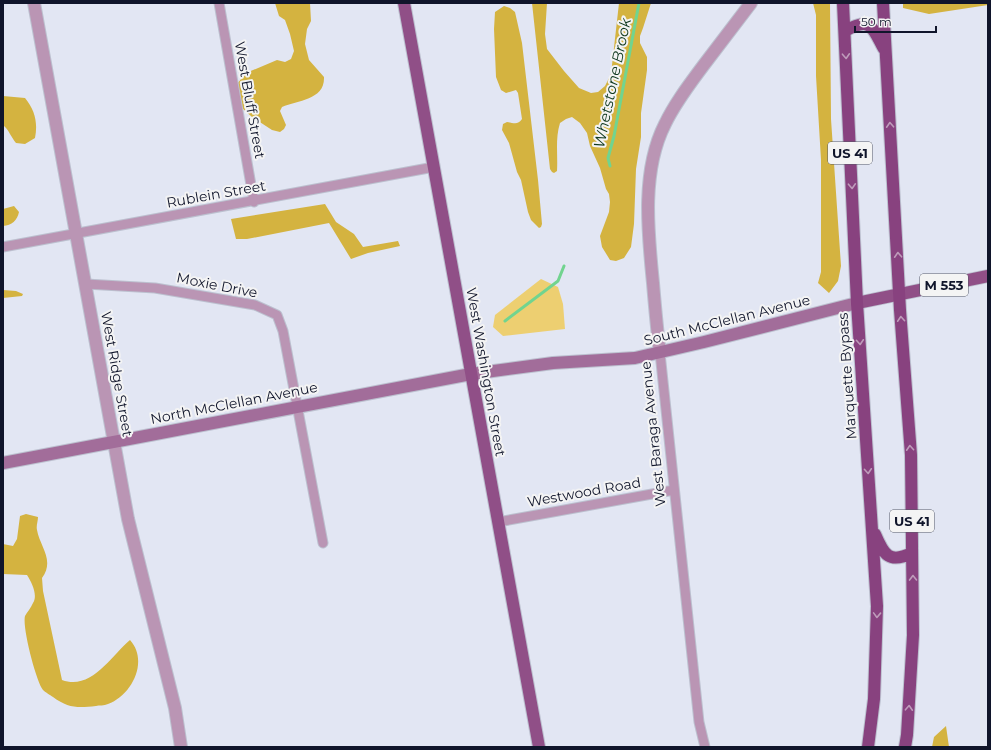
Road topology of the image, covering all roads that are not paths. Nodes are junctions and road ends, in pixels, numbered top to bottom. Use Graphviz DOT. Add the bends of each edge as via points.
graph roads {
  1 [pos="34,3"];
  2 [pos="219,3"];
  3 [pos="404,3"];
  4 [pos="751,3"];
  5 [pos="843,3"];
  6 [pos="883,3"];
  7 [pos="845,31"];
  8 [pos="886,52"];
  9 [pos="434,167"];
  10 [pos="254,202"];
  11 [pos="77,234"];
  12 [pos="3,247"];
  13 [pos="988,276"];
  14 [pos="86,284"];
  15 [pos="900,294"];
  16 [pos="857,303"];
  17 [pos="660,353"];
  18 [pos="471,374"];
  19 [pos="297,406"];
  20 [pos="113,441"];
  21 [pos="3,462"];
  22 [pos="674,490"];
  23 [pos="498,522"];
  24 [pos="872,526"];
  25 [pos="323,543"];
  26 [pos="912,553"];
  27 [pos="181,747"];
  28 [pos="539,747"];
  29 [pos="705,747"];
  30 [pos="868,747"];
  31 [pos="905,747"];
  1 -- 11 [label="street, West Ridge Street"];
  2 -- 10 [label="street, West Bluff Street"];
  3 -- 9 [label="main road, West Washington Street"];
  4 -- 17 [label="street, West Baraga Avenue" via="677,101 658,140 649,188 648,221"];
  5 -- 7 [label="highway, Marquette Bypass / US 41"];
  6 -- 8 [label="highway, US 41"];
  7 -- 8 [label="highway" via="863,23 869,26"];
  7 -- 16 [label="highway, Marquette Bypass / US 41, one-way"];
  15 -- 8 [label="highway, US 41, one-way"];
  9 -- 10 [label="street, Rublein Street"];
  9 -- 18 [label="main road, West Washington Street"];
  10 -- 11 [label="street, Rublein Street"];
  11 -- 12 [label="street, Rublein Street"];
  11 -- 14 [label="street, West Ridge Street"];
  13 -- 15 [label="main road, South McClellan Avenue / M 553"];
  14 -- 19 [label="street, Moxie Drive" via="155,288 255,305 277,315 283,331"];
  14 -- 20 [label="street, West Ridge Street"];
  15 -- 16 [label="main road, South McClellan Avenue / M 553"];
  26 -- 15 [label="highway, US 41, one-way" via="911,455"];
  16 -- 17 [label="main road, South McClellan Avenue"];
  16 -- 24 [label="highway, Marquette Bypass / US 41, one-way"];
  17 -- 18 [label="main road, South McClellan Avenue" via="635,358 553,363"];
  17 -- 22 [label="street, West Baraga Avenue"];
  18 -- 19 [label="main road, North McClellan Avenue"];
  18 -- 23 [label="main road, West Washington Street"];
  19 -- 20 [label="main road, North McClellan Avenue"];
  19 -- 25 [label="street, Moxie Drive"];
  20 -- 21 [label="main road, North McClellan Avenue"];
  20 -- 27 [label="street, West Ridge Street" via="128,519 175,708"];
  22 -- 23 [label="street, Westwood Road"];
  22 -- 29 [label="street, West Baraga Avenue" via="699,722"];
  23 -- 28 [label="main road, West Washington Street"];
  24 -- 26 [label="highway" via="881,549 887,556 902,558"];
  24 -- 30 [label="highway, Marquette Bypass / US 41, one-way" via="877,606 874,700"];
  31 -- 26 [label="highway, US 41, one-way" via="908,735 913,635"];
}
